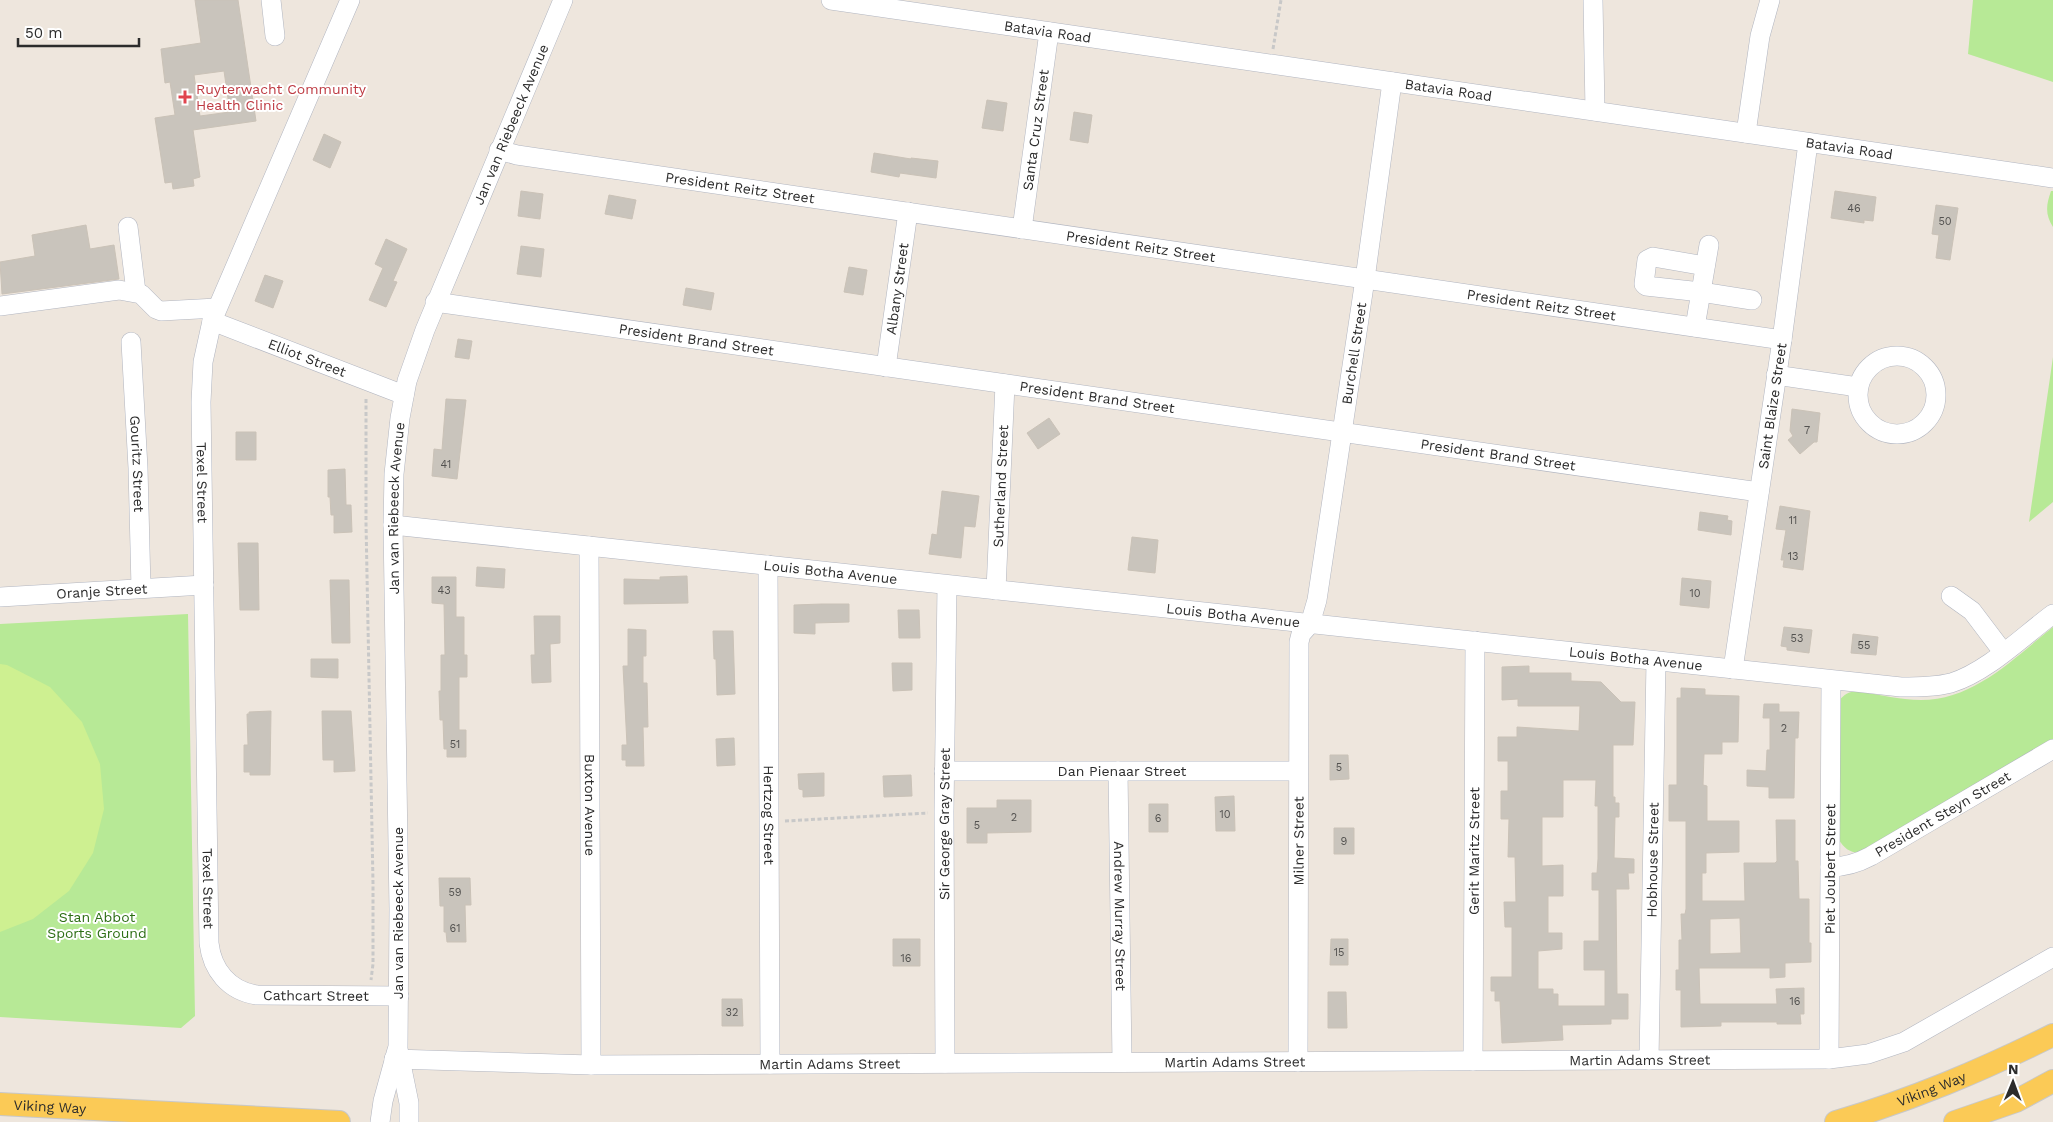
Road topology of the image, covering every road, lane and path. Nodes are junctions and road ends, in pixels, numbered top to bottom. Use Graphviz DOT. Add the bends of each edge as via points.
graph roads {
  1 [pos="271,0"];
  2 [pos="350,0"];
  3 [pos="563,0"];
  4 [pos="1281,0"];
  5 [pos="1592,0"];
  6 [pos="1770,0"];
  7 [pos="839,1"];
  8 [pos="1049,32"];
  9 [pos="275,36"];
  10 [pos="1273,54"];
  11 [pos="1392,82"];
  12 [pos="1595,112"];
  13 [pos="1746,133"];
  14 [pos="1808,142"];
  15 [pos="500,150"];
  16 [pos="2053,178"];
  17 [pos="908,212"];
  18 [pos="128,227"];
  19 [pos="1022,229"];
  20 [pos="1708,245"];
  21 [pos="1705,266"];
  22 [pos="1365,279"];
  23 [pos="136,292"];
  24 [pos="1700,292"];
  25 [pos="1752,300"];
  26 [pos="436,302"];
  27 [pos="0,306"];
  28 [pos="215,314"];
  29 [pos="1694,327"];
  30 [pos="1782,340"];
  31 [pos="131,342"];
  32 [pos="886,367"];
  33 [pos="1776,375"];
  34 [pos="1005,384"];
  35 [pos="1858,387"];
  36 [pos="366,393"];
  37 [pos="404,395"];
  38 [pos="1342,432"];
  39 [pos="1758,492"];
  40 [pos="393,525"];
  41 [pos="589,546"];
  42 [pos="768,565"];
  43 [pos="204,584"];
  44 [pos="947,585"];
  45 [pos="141,588"];
  46 [pos="996,590"];
  47 [pos="0,596"];
  48 [pos="1951,596"];
  49 [pos="2053,614"];
  50 [pos="1310,624"];
  51 [pos="1475,641"];
  52 [pos="2003,652"];
  53 [pos="1656,661"];
  54 [pos="1733,669"];
  55 [pos="1831,680"];
  56 [pos="2053,749"];
  57 [pos="944,771"];
  58 [pos="1118,771"];
  59 [pos="1298,771"];
  60 [pos="944,812"];
  61 [pos="769,821"];
  62 [pos="1830,867"];
  63 [pos="2053,958"];
  64 [pos="371,984"];
  65 [pos="234,987"];
  66 [pos="398,996"];
  67 [pos="2053,1035"];
  68 [pos="397,1056"];
  69 [pos="1829,1059"];
  70 [pos="1649,1060"];
  71 [pos="1473,1061"];
  72 [pos="1122,1062"];
  73 [pos="1298,1062"];
  74 [pos="945,1063"];
  75 [pos="591,1064"];
  76 [pos="770,1064"];
  77 [pos="2053,1082"];
  78 [pos="2053,1087"];
  79 [pos="2016,1102"];
  80 [pos="0,1104"];
  81 [pos="338,1122"];
  82 [pos="380,1122"];
  83 [pos="409,1122"];
  84 [pos="1836,1122"];
  85 [pos="1955,1122"];
  1 -- 9 [label="street"];
  2 -- 28 [label="street, Texel Street"];
  3 -- 15 [label="street, Jan van Riebeeck Avenue"];
  4 -- 10 [label="path"];
  5 -- 12 [label="street"];
  6 -- 13 [label="street" via="1759,44"];
  7 -- 8 [label="street, Batavia Road"];
  8 -- 11 [label="street, Batavia Road"];
  8 -- 19 [label="street, Santa Cruz Street"];
  11 -- 12 [label="street, Batavia Road"];
  11 -- 22 [label="street, Burchell Street"];
  12 -- 13 [label="street, Batavia Road"];
  13 -- 14 [label="street, Batavia Road"];
  14 -- 16 [label="street, Batavia Road"];
  14 -- 30 [label="street, Saint Blaize Street"];
  15 -- 17 [label="street, President Reitz Street"];
  15 -- 26 [label="street, Jan van Riebeeck Avenue"];
  17 -- 19 [label="street, President Reitz Street"];
  17 -- 32 [label="street, Albany Street"];
  18 -- 23 [label="street"];
  19 -- 22 [label="street, President Reitz Street"];
  20 -- 21 [label="street"];
  21 -- 24 [label="street"];
  21 -- 24 [label="street" via="1653,257 1647,260 1644,274 1646,286"];
  22 -- 29 [label="street, President Reitz Street"];
  22 -- 38 [label="street, Burchell Street"];
  23 -- 27 [label="street" via="119,290"];
  23 -- 28 [label="street" via="156,309"];
  24 -- 25 [label="street"];
  24 -- 29 [label="street"];
  26 -- 32 [label="street, President Brand Street"];
  26 -- 37 [label="street, Jan van Riebeeck Avenue"];
  28 -- 37 [label="street, Elliot Street"];
  28 -- 43 [label="street, Texel Street" via="205,348 202,392"];
  29 -- 30 [label="street, President Reitz Street"];
  30 -- 33 [label="street, Saint Blaize Street"];
  31 -- 45 [label="street, Gouritz Street"];
  32 -- 34 [label="street, President Brand Street"];
  33 -- 35 [label="street"];
  33 -- 39 [label="street, Saint Blaize Street"];
  34 -- 38 [label="street, President Brand Street"];
  34 -- 46 [label="street, Sutherland Street"];
  35 -- 35 [label="street" via="1862,376 1877,360 1905,356 1928,370 1934,380 1936,402 1932,413 1916,429 1906,433 1884,432 1866,419 1858,398"];
  36 -- 64 [label="path" via="374,883"];
  37 -- 40 [label="street, Jan van Riebeeck Avenue" via="394,474"];
  38 -- 39 [label="street, President Brand Street"];
  38 -- 50 [label="street, Burchell Street" via="1317,600"];
  39 -- 54 [label="street, Saint Blaize Street"];
  40 -- 41 [label="street, Louis Botha Avenue"];
  40 -- 66 [label="street, Jan van Riebeeck Avenue"];
  41 -- 42 [label="street, Louis Botha Avenue"];
  41 -- 75 [label="street, Buxton Avenue"];
  42 -- 44 [label="street, Louis Botha Avenue"];
  42 -- 61 [label="street, Hertzog Street"];
  43 -- 45 [label="street, Oranje Street"];
  43 -- 65 [label="street, Texel Street" via="209,943 215,967"];
  44 -- 46 [label="street, Louis Botha Avenue"];
  44 -- 57 [label="street, Sir George Gray Street"];
  45 -- 47 [label="street, Oranje Street"];
  46 -- 50 [label="street, Louis Botha Avenue"];
  48 -- 52 [label="street" via="1972,611"];
  49 -- 52 [label="street, Louis Botha Avenue"];
  50 -- 51 [label="street, Louis Botha Avenue"];
  50 -- 59 [label="street, Milner Street" via="1299,642"];
  51 -- 53 [label="street, Louis Botha Avenue"];
  51 -- 71 [label="street, Gerit Maritz Street"];
  52 -- 55 [label="street, Louis Botha Avenue" via="1965,678 1937,686 1901,688"];
  53 -- 54 [label="street, Louis Botha Avenue"];
  53 -- 70 [label="street, Hobhouse Street"];
  54 -- 55 [label="street, Louis Botha Avenue"];
  55 -- 62 [label="street, Piet Joubert Street"];
  56 -- 62 [label="street, President Steyn Street" via="1872,856 1856,863"];
  57 -- 58 [label="street, Dan Pienaar Street"];
  57 -- 60 [label="street, Sir George Gray Street"];
  58 -- 59 [label="street, Dan Pienaar Street"];
  58 -- 72 [label="street, Andrew Murray Street"];
  59 -- 73 [label="street, Milner Street"];
  60 -- 61 [label="path"];
  60 -- 74 [label="street, Sir George Gray Street"];
  61 -- 76 [label="street, Hertzog Street"];
  62 -- 69 [label="street, Piet Joubert Street"];
  63 -- 69 [label="street, Martin Adams Street" via="1904,1042 1868,1054"];
  65 -- 66 [label="street, Cathcart Street" via="257,994"];
  66 -- 68 [label="street, Jan van Riebeeck Avenue"];
  67 -- 84 [label="main road, Viking Way" via="1938,1088"];
  68 -- 75 [label="street, Martin Adams Street"];
  68 -- 82 [label="street, Jan van Riebeeck Avenue"];
  68 -- 83 [label="street, Jan van Riebeeck Avenue"];
  69 -- 70 [label="street, Martin Adams Street"];
  70 -- 71 [label="street, Martin Adams Street"];
  71 -- 73 [label="street, Martin Adams Street"];
  72 -- 73 [label="street, Martin Adams Street"];
  72 -- 74 [label="street, Martin Adams Street"];
  74 -- 76 [label="street, Martin Adams Street"];
  75 -- 76 [label="street, Martin Adams Street"];
  77 -- 79 [label="main road"];
  78 -- 79 [label="main road"];
  79 -- 85 [label="main road"];
  80 -- 81 [label="main road, Viking Way"];
}
